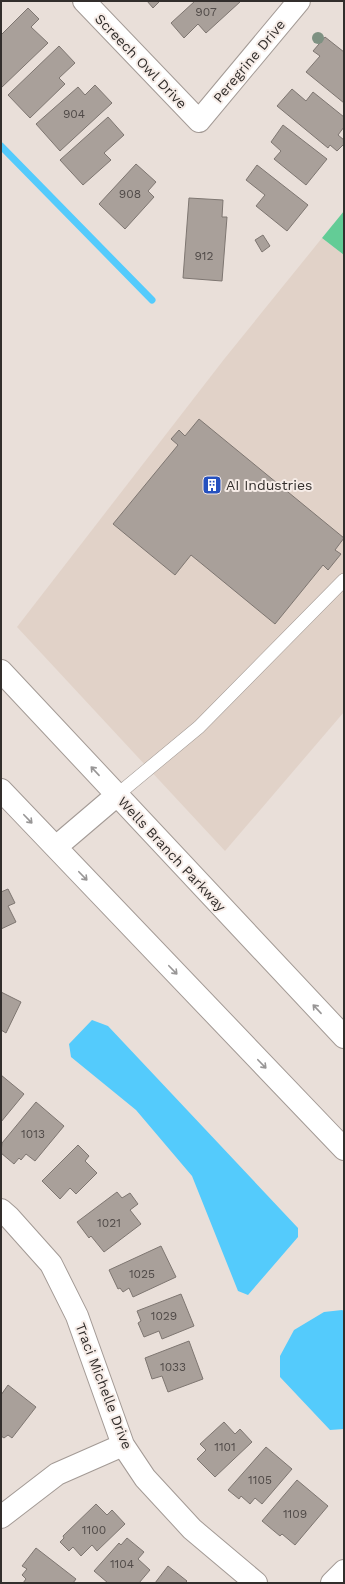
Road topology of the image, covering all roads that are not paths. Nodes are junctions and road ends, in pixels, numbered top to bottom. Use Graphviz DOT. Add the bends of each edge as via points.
graph roads {
  1 [pos="84,1"];
  2 [pos="299,1"];
  3 [pos="199,121"];
  4 [pos="344,580"];
  5 [pos="1,671"];
  6 [pos="1,790"];
  7 [pos="117,795"];
  8 [pos="56,848"];
  9 [pos="344,1037"];
  10 [pos="344,1149"];
  11 [pos="1,1210"];
  12 [pos="123,1445"];
  13 [pos="1,1515"];
  14 [pos="344,1571"];
  15 [pos="256,1583"];
  16 [pos="332,1583"];
  1 -- 3 [label="main road, Screech Owl Drive"];
  2 -- 3 [label="main road, Peregrine Drive"];
  4 -- 7 [label="lane" via="199,727"];
  7 -- 5 [label="main road, Wells Branch Parkway, one-way"];
  6 -- 8 [label="main road, one-way"];
  7 -- 8 [label="main road"];
  9 -- 7 [label="main road, Wells Branch Parkway, one-way"];
  8 -- 10 [label="main road, one-way"];
  11 -- 12 [label="main road, Traci Michelle Drive" via="51,1264 77,1316"];
  12 -- 13 [label="main road" via="57,1474"];
  12 -- 15 [label="main road, Traci Michelle Drive" via="145,1478 192,1529"];
  14 -- 16 [label="main road"];
}
